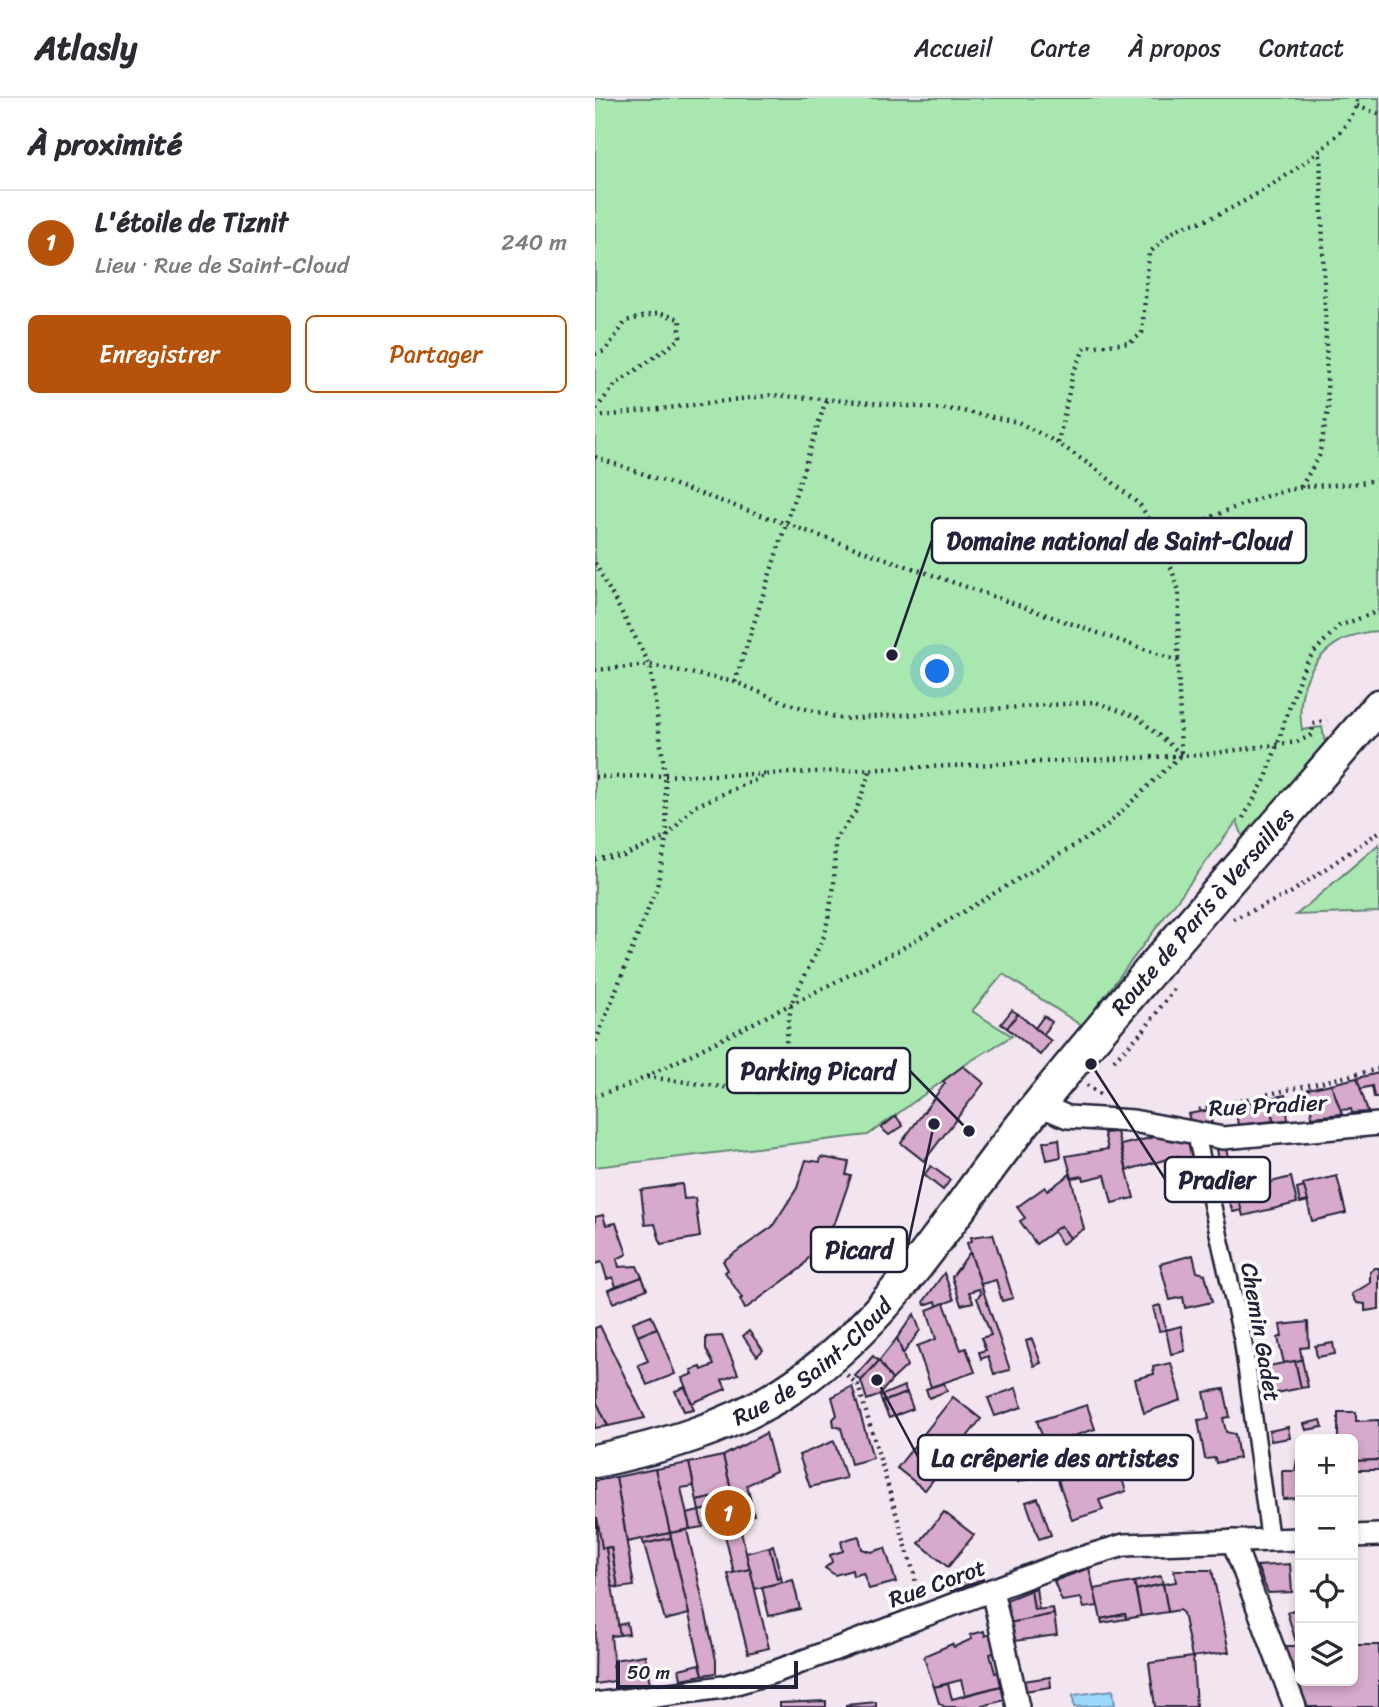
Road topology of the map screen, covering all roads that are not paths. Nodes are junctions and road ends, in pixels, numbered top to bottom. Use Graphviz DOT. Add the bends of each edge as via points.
graph roads {
  1 [pos="1379,706"];
  2 [pos="1033,1111"];
  3 [pos="1379,1124"];
  4 [pos="1196,1134"];
  5 [pos="595,1461"];
  6 [pos="1379,1535"];
  7 [pos="1358,1536"];
  8 [pos="1295,1539"];
  9 [pos="1270,1540"];
  10 [pos="1233,1541"];
  11 [pos="992,1591"];
  12 [pos="595,1704"];
  13 [pos="1018,1707"];
  14 [pos="1295,1707"];
  1 -- 2 [label="main road, Route de Paris à Versailles"];
  2 -- 4 [label="street, Rue Pradier" via="1133,1121"];
  2 -- 5 [label="main road, Rue de Saint-Cloud" via="916,1268 855,1337 783,1393 709,1431"];
  3 -- 4 [label="street, Rue Pradier" via="1223,1138"];
  4 -- 9 [label="street, Chemin Gadet" via="1243,1342"];
  6 -- 7 [label="street"];
  8 -- 9 [label="street, Rue Corot"];
  9 -- 10 [label="street, Rue Corot"];
  10 -- 11 [label="street, Rue Corot" via="1124,1545"];
  10 -- 14 [label="street"];
  11 -- 12 [label="street, Rue Corot" via="723,1687"];
  11 -- 13 [label="street"];
}
